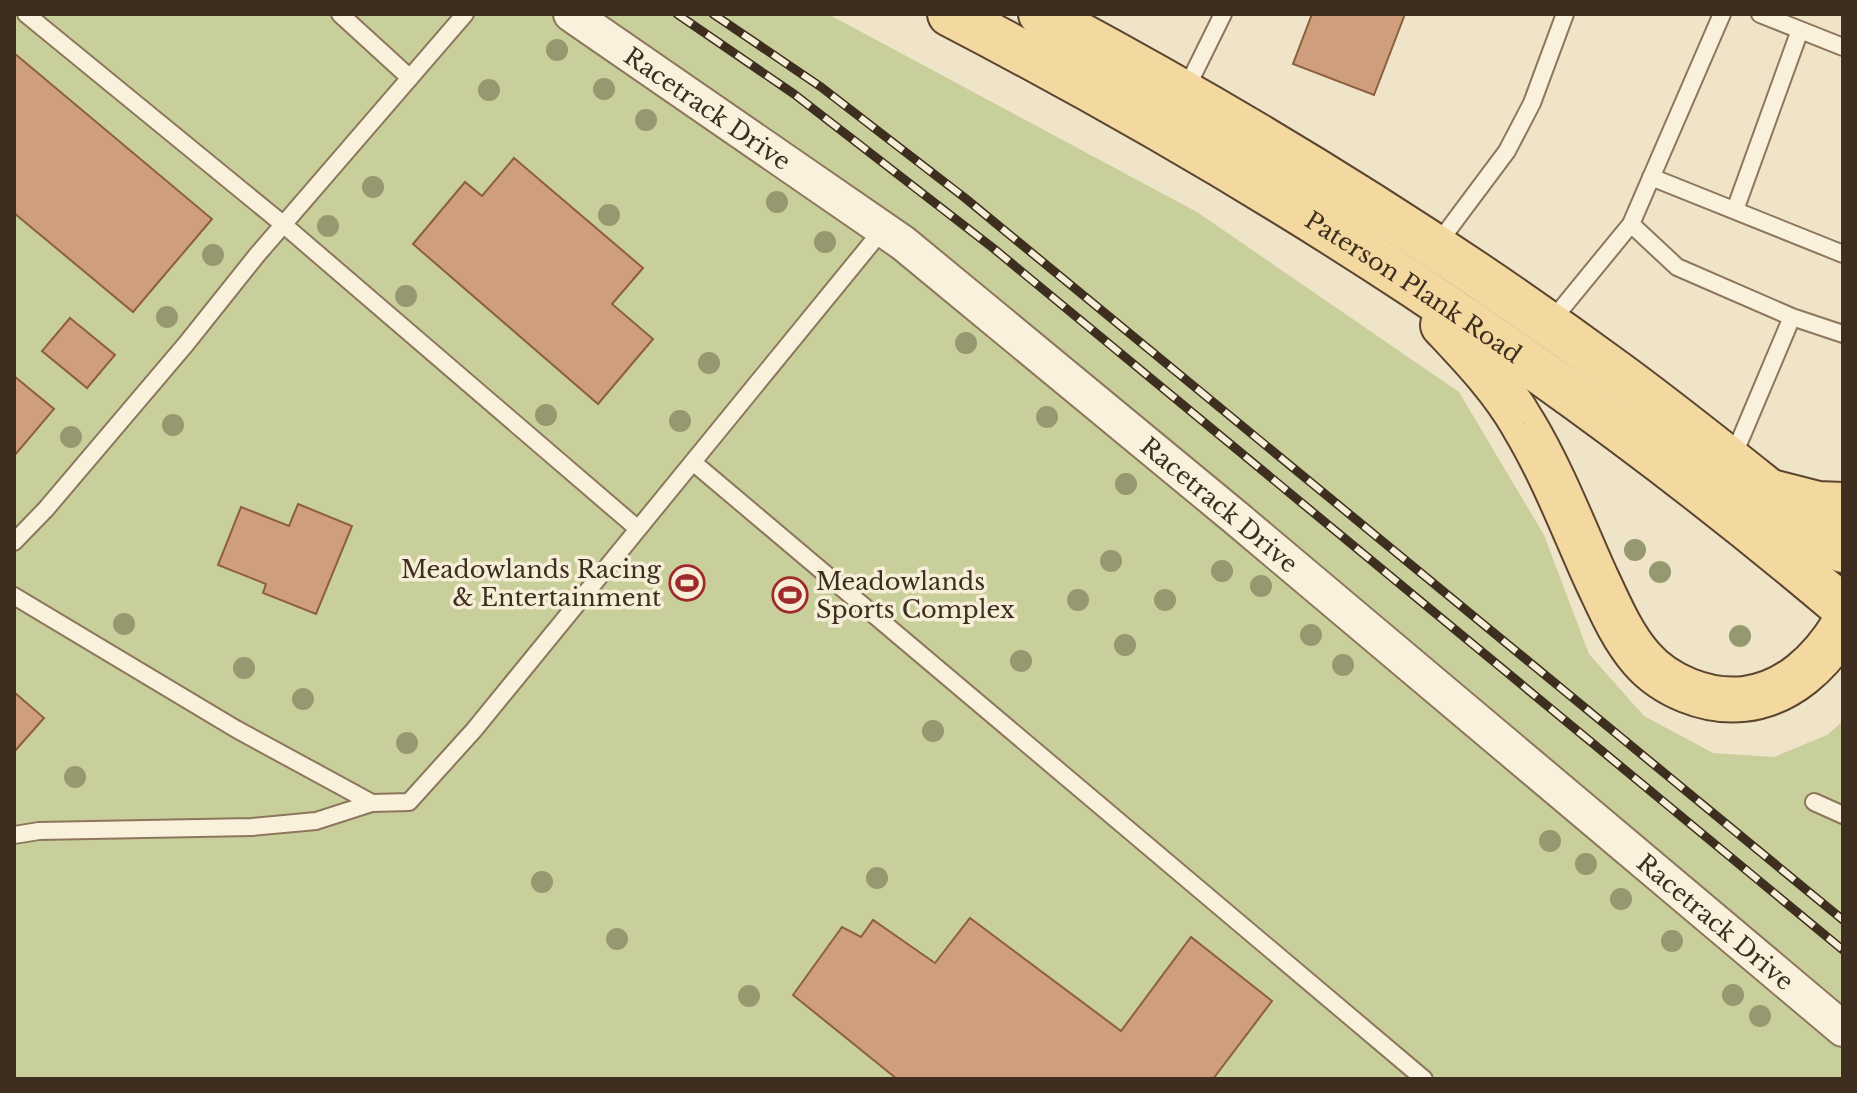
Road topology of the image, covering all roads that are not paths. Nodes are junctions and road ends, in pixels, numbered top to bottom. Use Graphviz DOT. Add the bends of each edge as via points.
graph roads {
  1 [pos="26,14"];
  2 [pos="340,14"];
  3 [pos="465,14"];
  4 [pos="571,14"];
  5 [pos="950,14"];
  6 [pos="1041,14"];
  7 [pos="1223,14"];
  8 [pos="1565,14"];
  9 [pos="1722,14"];
  10 [pos="1760,14"];
  11 [pos="1800,30"];
  12 [pos="1843,47"];
  13 [pos="410,78"];
  14 [pos="1184,92"];
  15 [pos="1651,177"];
  16 [pos="1735,210"];
  17 [pos="1631,224"];
  18 [pos="284,225"];
  19 [pos="883,229"];
  20 [pos="1435,247"];
  21 [pos="1843,254"];
  22 [pos="1384,264"];
  23 [pos="1792,317"];
  24 [pos="1549,324"];
  25 [pos="1843,334"];
  26 [pos="1732,461"];
  27 [pos="694,463"];
  28 [pos="1770,492"];
  29 [pos="1843,505"];
  30 [pos="638,529"];
  31 [pos="14,542"];
  32 [pos="1843,550"];
  33 [pos="14,596"];
  34 [pos="1843,607"];
  35 [pos="1843,626"];
  36 [pos="1814,802"];
  37 [pos="372,803"];
  38 [pos="1843,815"];
  39 [pos="14,835"];
  40 [pos="1843,1029"];
  41 [pos="1424,1079"];
  1 -- 18 [label="lane"];
  2 -- 13 [label="lane"];
  3 -- 13 [label="lane"];
  4 -- 19 [label="street, Racetrack Drive"];
  5 -- 22 [label="main road, Paterson Plank Road" via="1196,148"];
  6 -- 14 [label="main road, Paterson Plank Road"];
  7 -- 14 [label="lane"];
  8 -- 20 [label="lane" via="1532,103 1507,151"];
  9 -- 15 [label="lane"];
  10 -- 11 [label="lane"];
  11 -- 12 [label="lane"];
  11 -- 16 [label="lane"];
  13 -- 18 [label="lane"];
  14 -- 20 [label="main road, Paterson Plank Road"];
  15 -- 16 [label="lane"];
  15 -- 17 [label="lane"];
  16 -- 21 [label="lane"];
  17 -- 23 [label="lane" via="1677,267"];
  17 -- 24 [label="lane"];
  18 -- 30 [label="lane"];
  18 -- 31 [label="lane"];
  19 -- 27 [label="lane"];
  19 -- 40 [label="street, Racetrack Drive" via="1235,517"];
  20 -- 24 [label="main road, Paterson Plank Road"];
  22 -- 34 [label="main road, Paterson Plank Road" via="1614,424"];
  22 -- 35 [label="main road" via="1509,400 1614,616 1655,672 1693,693 1740,700 1763,696 1802,675"];
  23 -- 25 [label="lane"];
  23 -- 26 [label="lane"];
  24 -- 26 [label="main road, Paterson Plank Road"];
  26 -- 28 [label="main road, Paterson Plank Road"];
  27 -- 30 [label="lane"];
  27 -- 41 [label="lane"];
  28 -- 29 [label="main road"];
  28 -- 32 [label="main road, Paterson Plank Road"];
  30 -- 37 [label="lane" via="409,802"];
  33 -- 37 [label="lane" via="236,729"];
  36 -- 38 [label="lane"];
  37 -- 39 [label="lane" via="303,823"];
}
